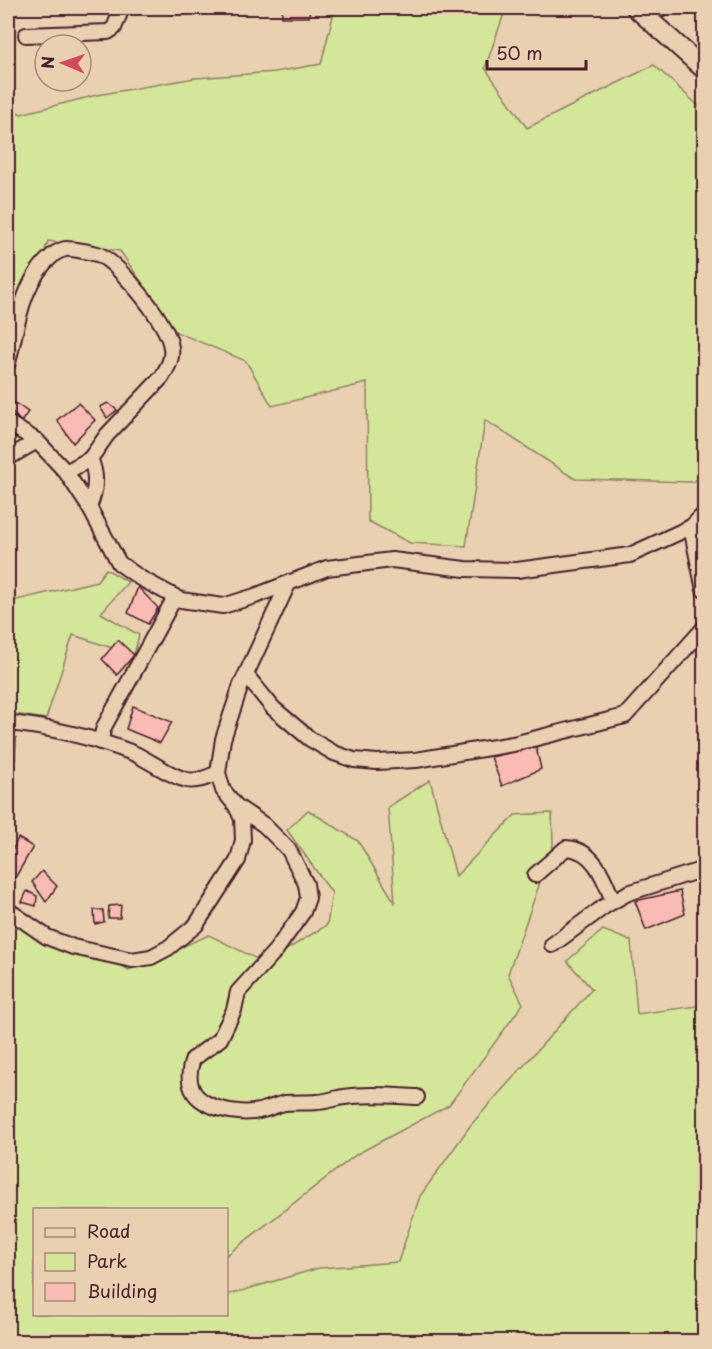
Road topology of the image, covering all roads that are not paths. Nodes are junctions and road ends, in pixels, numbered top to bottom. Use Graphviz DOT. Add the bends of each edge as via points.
graph roads {
  1 [pos="122,8"];
  2 [pos="662,8"];
  3 [pos="639,11"];
  4 [pos="26,35"];
  5 [pos="705,69"];
  6 [pos="8,363"];
  7 [pos="8,423"];
  8 [pos="37,441"];
  9 [pos="8,458"];
  10 [pos="90,459"];
  11 [pos="66,472"];
  12 [pos="89,507"];
  13 [pos="705,514"];
  14 [pos="691,527"];
  15 [pos="289,582"];
  16 [pos="705,590"];
  17 [pos="175,597"];
  18 [pos="705,628"];
  19 [pos="246,675"];
  20 [pos="8,723"];
  21 [pos="100,742"];
  22 [pos="218,773"];
  23 [pos="236,806"];
  24 [pos="705,869"];
  25 [pos="535,875"];
  26 [pos="613,901"];
  27 [pos="8,909"];
  28 [pos="552,945"];
  29 [pos="417,1097"];
  1 -- 4 [label="street" via="114,28 108,32"];
  2 -- 3 [label="street"];
  3 -- 5 [label="main road"];
  6 -- 10 [label="street" via="29,285 53,255 65,249 99,254 116,266 165,327 171,358 162,378 107,435"];
  7 -- 8 [label="street"];
  8 -- 9 [label="street"];
  8 -- 11 [label="street"];
  10 -- 11 [label="street"];
  10 -- 12 [label="street" via="96,470 96,483"];
  11 -- 12 [label="street"];
  12 -- 17 [label="street" via="119,563"];
  13 -- 14 [label="street"];
  14 -- 15 [label="street" via="630,555 517,570 465,569 392,560 327,568"];
  14 -- 16 [label="street"];
  15 -- 17 [label="street" via="223,606"];
  15 -- 19 [label="street"];
  17 -- 21 [label="street" via="104,727"];
  18 -- 19 [label="street" via="625,716 513,744 416,760 377,762 334,753 273,708"];
  19 -- 22 [label="street" via="223,739"];
  20 -- 21 [label="street"];
  21 -- 22 [label="street" via="186,780 201,780"];
  22 -- 23 [label="street" via="223,790"];
  23 -- 27 [label="street" via="242,819 243,840 238,860 196,925 151,957 132,960 73,947 47,937"];
  23 -- 29 [label="street" via="264,825 289,850 306,884 308,898 303,912 276,950 238,992 220,1040 193,1059 191,1088 212,1106 243,1113 300,1101"];
  24 -- 26 [label="street"];
  25 -- 26 [label="street" via="566,848 576,848 586,852 596,864"];
  26 -- 28 [label="street"];
}
